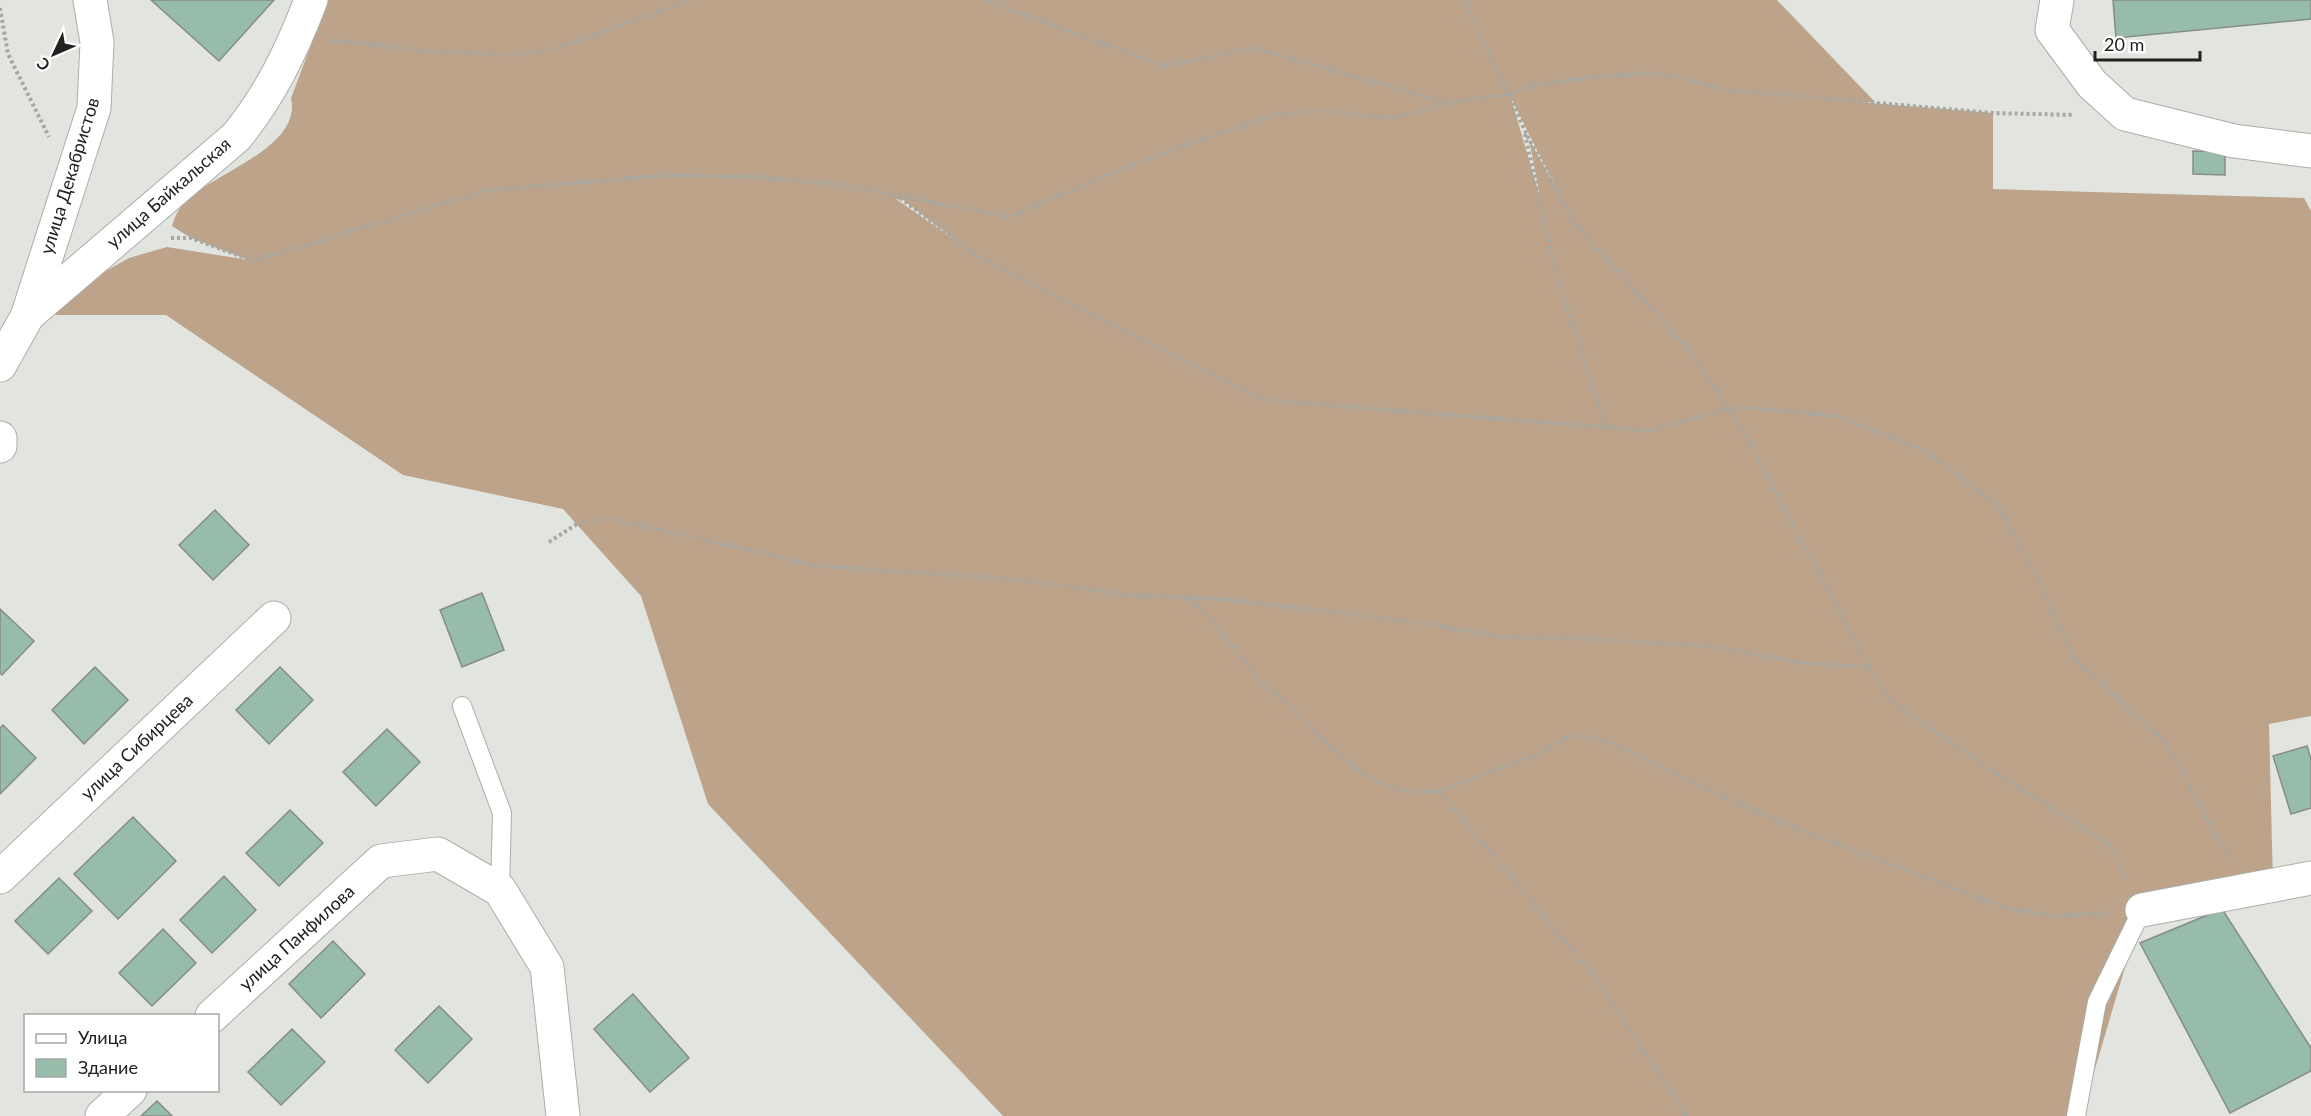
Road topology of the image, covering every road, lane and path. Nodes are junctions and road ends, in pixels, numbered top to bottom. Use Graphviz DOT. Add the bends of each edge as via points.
graph roads {
  1 [pos="90,0"];
  2 [pos="311,0"];
  3 [pos="691,0"];
  4 [pos="984,0"];
  5 [pos="1464,0"];
  6 [pos="2057,0"];
  7 [pos="0,8"];
  8 [pos="326,39"];
  9 [pos="1510,94"];
  10 [pos="1448,103"];
  11 [pos="2125,114"];
  12 [pos="1522,123"];
  13 [pos="2311,151"];
  14 [pos="71,178"];
  15 [pos="897,196"];
  16 [pos="117,238"];
  17 [pos="28,315"];
  18 [pos="0,365"];
  19 [pos="1728,409"];
  20 [pos="1606,428"];
  21 [pos="0,438"];
  22 [pos="0,446"];
  23 [pos="549,542"];
  24 [pos="1185,598"];
  25 [pos="274,618"];
  26 [pos="1869,667"];
  27 [pos="462,706"];
  28 [pos="1439,791"];
  29 [pos="0,877"];
  30 [pos="2311,878"];
  31 [pos="2263,886"];
  32 [pos="500,890"];
  33 [pos="2142,910"];
  34 [pos="214,1014"];
  35 [pos="128,1092"];
  36 [pos="102,1116"];
  37 [pos="563,1116"];
  38 [pos="1686,1116"];
  39 [pos="2076,1116"];
  1 -- 14 [label="street, улица Декабристов" via="97,42 97,87"];
  2 -- 16 [label="street, улица Байкальская" via="285,64 245,126 199,171"];
  3 -- 8 [label="path" via="554,49 512,55 423,51"];
  4 -- 10 [label="path" via="1164,66 1254,48"];
  5 -- 9 [label="path"];
  6 -- 11 [label="street" via="2052,30 2092,84"];
  7 -- 14 [label="path" via="8,54"];
  9 -- 10 [label="path"];
  9 -- 11 [label="path" via="1527,87 1578,79 1649,73 1725,90 1783,96 1993,113"];
  9 -- 12 [label="path"];
  10 -- 15 [label="path" via="1392,118 1325,110 1275,116 1154,157 1009,217"];
  11 -- 13 [label="street" via="2234,141"];
  12 -- 19 [label="path" via="1574,223 1690,352"];
  12 -- 20 [label="path" via="1555,270"];
  14 -- 17 [label="street, улица Декабристов"];
  15 -- 16 [label="path" via="843,185 769,178 665,176 485,191 253,261 191,238"];
  15 -- 20 [label="path" via="975,254 1265,400"];
  16 -- 17 [label="street, улица Байкальская"];
  17 -- 18 [label="street, улица Байкальская"];
  19 -- 20 [label="path" via="1649,431"];
  19 -- 26 [label="path" via="1744,432"];
  19 -- 31 [label="path" via="1836,416 1925,451 1999,506 2075,660 2167,744 2218,841"];
  21 -- 22 [label="street"];
  23 -- 24 [label="path" via="577,524 608,518 818,566 1011,579 1129,595"];
  24 -- 26 [label="path" via="1429,624 1502,638 1709,646 1810,664"];
  24 -- 28 [label="path" via="1203,610 1259,680 1329,747 1391,788 1418,794"];
  25 -- 29 [label="street, улица Сибирцева"];
  26 -- 33 [label="path" via="1885,697 2110,845"];
  27 -- 32 [label="lane" via="502,813"];
  28 -- 33 [label="path" via="1538,754 1570,736 1591,737 1774,820 2003,907 2055,916"];
  28 -- 38 [label="path" via="1591,972"];
  30 -- 31 [label="street"];
  31 -- 33 [label="street"];
  32 -- 34 [label="street, улица Панфилова" via="438,854 381,861"];
  32 -- 37 [label="street" via="547,967"];
  33 -- 39 [label="lane" via="2097,1002"];
  35 -- 36 [label="street"];
}
